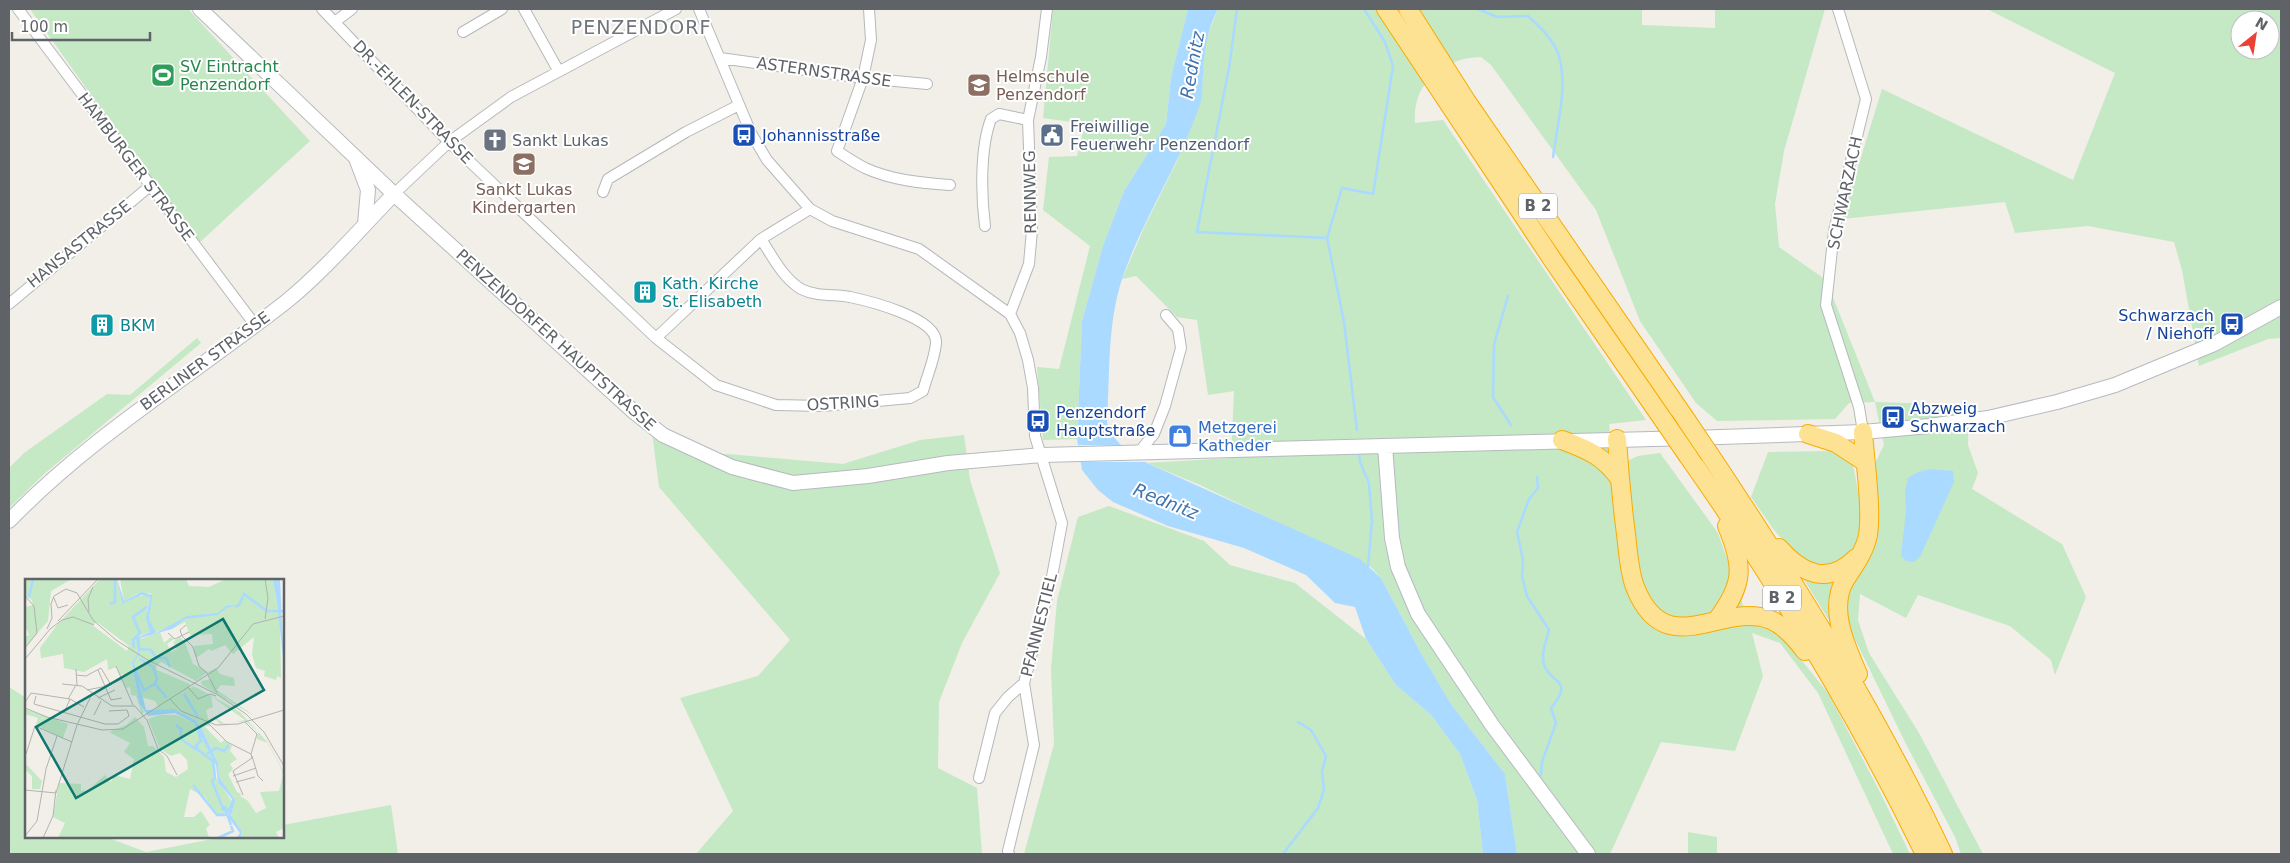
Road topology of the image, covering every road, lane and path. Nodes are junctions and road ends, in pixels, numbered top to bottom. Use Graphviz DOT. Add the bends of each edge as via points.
graph roads {
  1 [pos="18,9"];
  2 [pos="200,9"];
  3 [pos="322,9"];
  4 [pos="352,9"];
  5 [pos="502,9"];
  6 [pos="524,9"];
  7 [pos="676,9"];
  8 [pos="699,9"];
  9 [pos="869,9"];
  10 [pos="1047,9"];
  11 [pos="1386,9"];
  12 [pos="1408,9"];
  13 [pos="1838,9"];
  14 [pos="336,21"];
  15 [pos="463,32"];
  16 [pos="720,58"];
  17 [pos="558,70"];
  18 [pos="863,78"];
  19 [pos="928,84"];
  20 [pos="739,106"];
  21 [pos="1460,107"];
  22 [pos="1028,120"];
  23 [pos="449,142"];
  24 [pos="355,156"];
  25 [pos="950,185"];
  26 [pos="150,186"];
  27 [pos="603,192"];
  28 [pos="394,194"];
  29 [pos="810,209"];
  30 [pos="365,224"];
  31 [pos="985,226"];
  32 [pos="760,239"];
  33 [pos="9,304"];
  34 [pos="2281,306"];
  35 [pos="1010,314"];
  36 [pos="1166,315"];
  37 [pos="254,325"];
  38 [pos="656,338"];
  39 [pos="1863,432"];
  40 [pos="1808,434"];
  41 [pos="1617,439"];
  42 [pos="1562,440"];
  43 [pos="1385,446"];
  44 [pos="1134,452"];
  45 [pos="1042,455"];
  46 [pos="1865,462"];
  47 [pos="1620,479"];
  48 [pos="1711,488"];
  49 [pos="1753,520"];
  50 [pos="9,521"];
  51 [pos="1861,553"];
  52 [pos="1717,620"];
  53 [pos="1024,683"];
  54 [pos="1850,710"];
  55 [pos="1886,739"];
  56 [pos="979,778"];
  57 [pos="1009,854"];
  58 [pos="1588,854"];
  59 [pos="1925,854"];
  60 [pos="1943,854"];
  1 -- 26 [label="street, HAMBURGER STRASSE"];
  2 -- 24 [label="main road, PENZENDORFER HAUPTSTRASSE"];
  3 -- 14 [label="street, DR.-EHLEN-STRASSE"];
  4 -- 14 [label="street"];
  5 -- 15 [label="street"];
  6 -- 17 [label="street"];
  7 -- 17 [label="street"];
  8 -- 16 [label="street"];
  9 -- 18 [label="street" via="871,40"];
  10 -- 22 [label="street, RENNWEG"];
  11 -- 21 [label="highway, B 2"];
  12 -- 21 [label="highway, B 2"];
  13 -- 39 [label="street, SCHWARZACH" via="1866,100 1834,231 1826,305 1859,407"];
  14 -- 23 [label="street, DR.-EHLEN-STRASSE"];
  16 -- 18 [label="street, ASTERNSTRASSE"];
  16 -- 20 [label="street"];
  17 -- 23 [label="street" via="510,97"];
  18 -- 19 [label="street, ASTERNSTRASSE"];
  18 -- 25 [label="street" via="837,151 865,168 889,176"];
  20 -- 27 [label="street" via="678,136 608,179"];
  20 -- 29 [label="street" via="767,160"];
  21 -- 48 [label="highway, B 2, bridge" via="1664,422"];
  21 -- 49 [label="highway, B 2, bridge" via="1686,421"];
  22 -- 31 [label="street" via="999,114 991,119 982,177"];
  22 -- 35 [label="street, RENNWEG" via="1032,230 1029,264"];
  23 -- 28 [label="street"];
  23 -- 38 [label="street, DR.-EHLEN-STRASSE"];
  24 -- 28 [label="main road, PENZENDORFER HAUPTSTRASSE"];
  24 -- 30 [label="main road" via="368,190"];
  26 -- 33 [label="street, HANSASTRASSE"];
  26 -- 37 [label="street, HAMBURGER STRASSE"];
  28 -- 30 [label="main road, BERLINER STRASSE"];
  28 -- 45 [label="main road, PENZENDORFER HAUPTSTRASSE" via="634,412 663,435 732,467 793,483 868,476 948,463"];
  29 -- 32 [label="street"];
  29 -- 35 [label="street" via="832,221 919,249"];
  30 -- 37 [label="main road, BERLINER STRASSE" via="314,277"];
  32 -- 38 [label="street"];
  32 -- 38 [label="street, OSTRING" via="786,276 804,290 868,302 896,310 927,325 934,332 936,342 922,390 910,398 823,406 776,405 716,385"];
  34 -- 39 [label="main road, PENZENDORFER HAUPTSTRASSE" via="2214,344 2115,385 1988,418"];
  35 -- 45 [label="street, PFANNESTIEL" via="1028,360 1035,436"];
  36 -- 44 [label="street" via="1178,329 1181,348 1154,434"];
  37 -- 50 [label="main road, BERLINER STRASSE" via="116,426 31,498"];
  39 -- 40 [label="main road, PENZENDORFER HAUPTSTRASSE"];
  39 -- 46 [label="highway"];
  40 -- 41 [label="main road, PENZENDORFER HAUPTSTRASSE"];
  40 -- 46 [label="highway" via="1836,443"];
  41 -- 42 [label="main road, PENZENDORFER HAUPTSTRASSE"];
  41 -- 47 [label="highway"];
  42 -- 43 [label="main road, PENZENDORFER HAUPTSTRASSE"];
  42 -- 47 [label="highway" via="1604,459"];
  43 -- 44 [label="main road, PENZENDORFER HAUPTSTRASSE"];
  43 -- 58 [label="main road" via="1392,538 1398,567 1418,614 1492,724"];
  44 -- 45 [label="main road, PENZENDORFER HAUPTSTRASSE"];
  45 -- 53 [label="street, PFANNESTIEL" via="1062,523 1052,582"];
  46 -- 51 [label="highway" via="1869,520 1868,535"];
  47 -- 52 [label="highway" via="1628,556 1634,586 1643,604 1663,622 1675,626 1702,626"];
  48 -- 52 [label="highway" via="1741,569 1732,600"];
  48 -- 54 [label="highway, B 2"];
  49 -- 51 [label="highway" via="1790,560 1805,571 1820,575 1839,570"];
  49 -- 55 [label="highway, B 2" via="1846,668"];
  51 -- 55 [label="highway" via="1842,585 1837,603 1838,618"];
  52 -- 54 [label="highway" via="1744,615 1772,620 1794,637"];
  53 -- 56 [label="street" via="995,713"];
  53 -- 57 [label="street, PFANNESTIEL" via="1034,745"];
  54 -- 59 [label="highway, B 2"];
  55 -- 60 [label="highway, B 2"];
}
